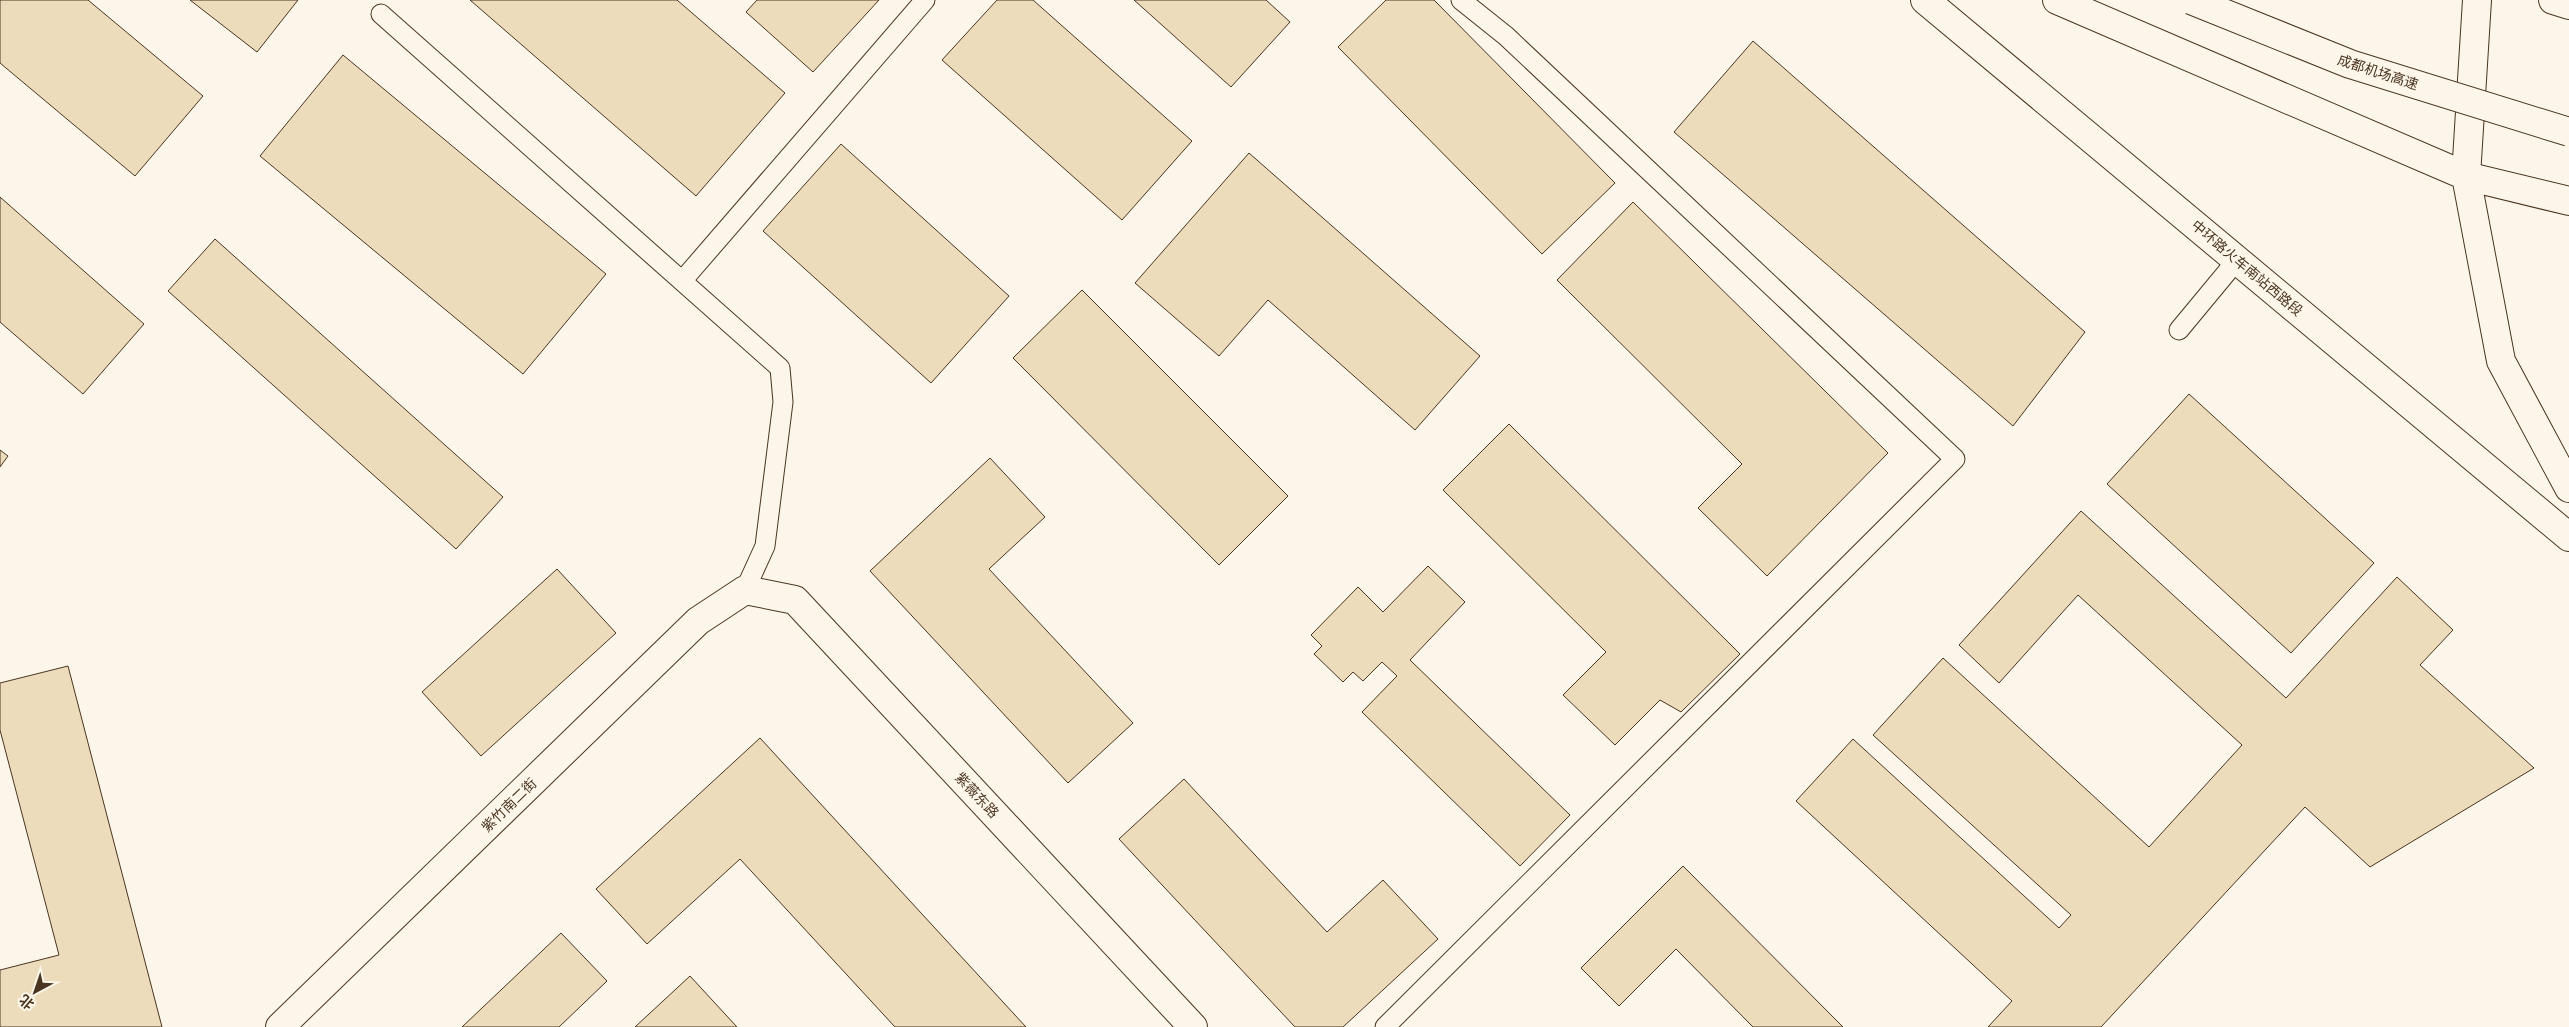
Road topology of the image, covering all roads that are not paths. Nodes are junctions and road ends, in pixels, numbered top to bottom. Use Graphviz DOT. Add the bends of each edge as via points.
graph roads {
  1 [pos="925,0"];
  2 [pos="1461,0"];
  3 [pos="1925,0"];
  4 [pos="2057,0"];
  5 [pos="2191,0"];
  6 [pos="2477,0"];
  7 [pos="2553,0"];
  8 [pos="2569,5"];
  9 [pos="381,14"];
  10 [pos="2569,132"];
  11 [pos="2466,176"];
  12 [pos="2569,201"];
  13 [pos="2237,260"];
  14 [pos="682,281"];
  15 [pos="2179,330"];
  16 [pos="2569,488"];
  17 [pos="2569,537"];
  18 [pos="745,590"];
  19 [pos="280,1027"];
  20 [pos="1193,1027"];
  21 [pos="1386,1027"];
  1 -- 14 [label="lane"];
  2 -- 21 [label="lane" via="1506,36 1955,459"];
  3 -- 13 [label="main road, 中环路火车南站西路段"];
  4 -- 11 [label="main road"];
  5 -- 10 [label="main road, 成都机场高速, bridge" via="2350,64"];
  6 -- 11 [label="main road"];
  7 -- 8 [label="main road"];
  9 -- 14 [label="lane"];
  11 -- 12 [label="main road"];
  11 -- 16 [label="main road" via="2501,360"];
  13 -- 15 [label="lane"];
  13 -- 17 [label="main road, 中环路火车南站西路段"];
  14 -- 18 [label="lane" via="780,368 783,402 765,546"];
  18 -- 19 [label="main road, 紫竹南二街" via="698,621"];
  18 -- 20 [label="main road, 紫薇东路" via="795,600"];
}
